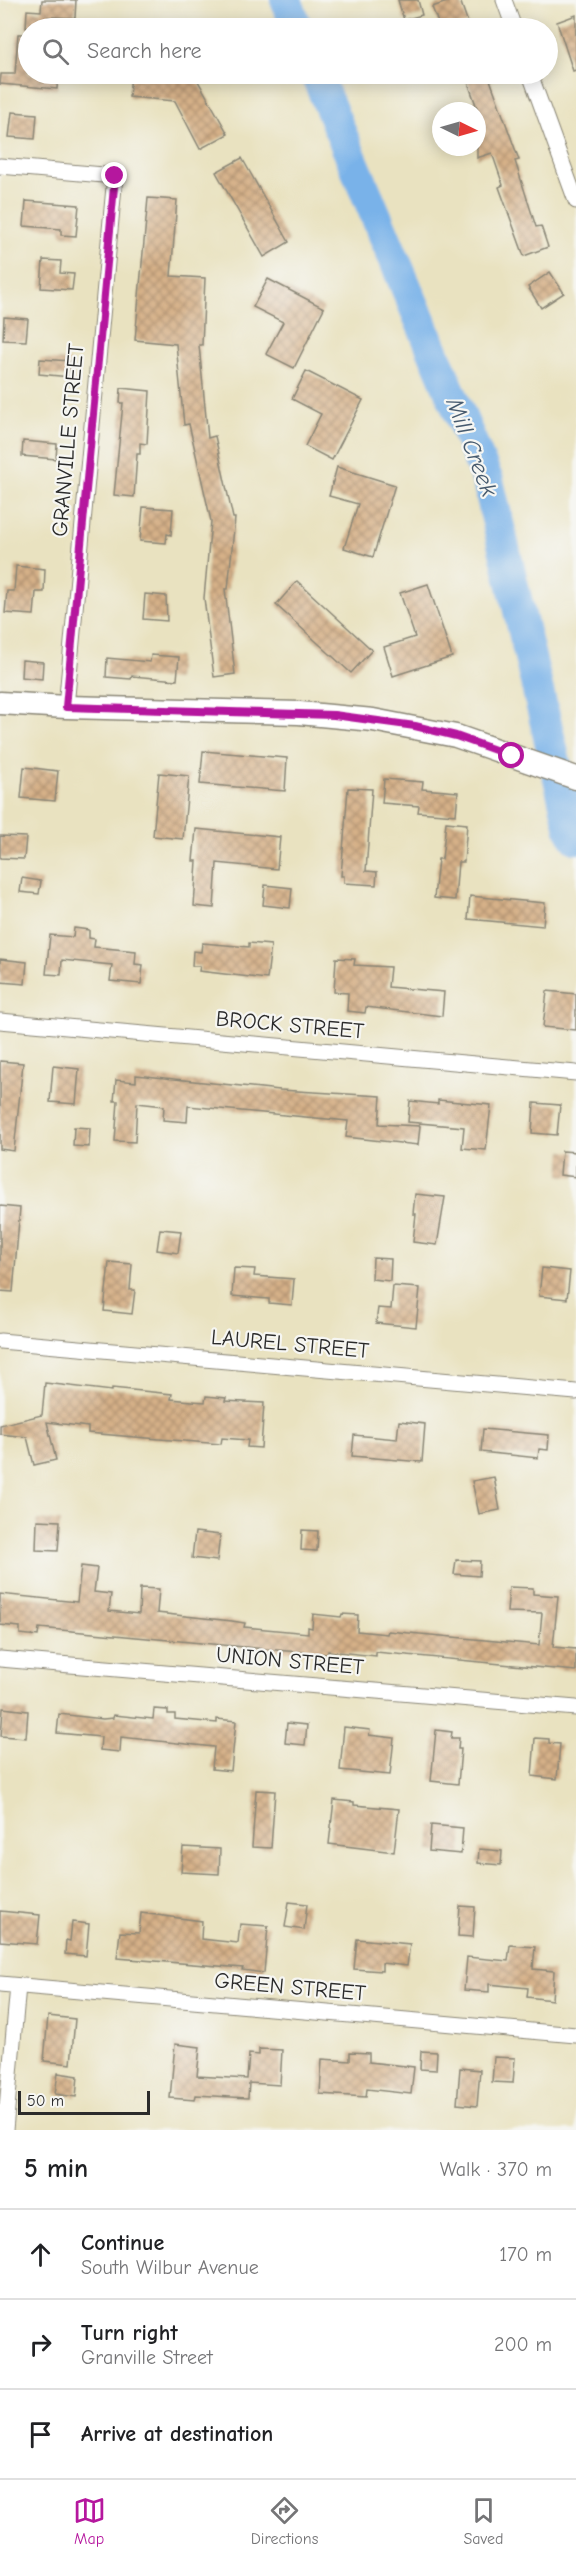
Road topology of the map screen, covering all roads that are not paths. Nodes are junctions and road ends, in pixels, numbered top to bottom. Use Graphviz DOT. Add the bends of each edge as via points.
graph roads {
  1 [pos="504,0"];
  2 [pos="510,18"];
  3 [pos="535,84"];
  4 [pos="0,166"];
  5 [pos="576,201"];
  6 [pos="0,703"];
  7 [pos="66,707"];
  8 [pos="576,778"];
  9 [pos="0,1021"];
  10 [pos="576,1073"];
  11 [pos="0,1341"];
  12 [pos="576,1392"];
  13 [pos="0,1659"];
  14 [pos="576,1708"];
  15 [pos="0,1984"];
  16 [pos="18,1986"];
  17 [pos="576,2035"];
  18 [pos="5,2130"];
  1 -- 2 [label="street"];
  3 -- 5 [label="street"];
  4 -- 7 [label="street, GRANVILLE STREET" via="115,176"];
  6 -- 7 [label="main road"];
  7 -- 8 [label="main road" via="334,715 415,726 456,736"];
  9 -- 10 [label="street, BROCK STREET"];
  11 -- 12 [label="street, LAUREL STREET"];
  13 -- 14 [label="street, UNION STREET"];
  15 -- 16 [label="street, GREEN STREET"];
  16 -- 17 [label="street, GREEN STREET"];
  16 -- 18 [label="street"];
}
